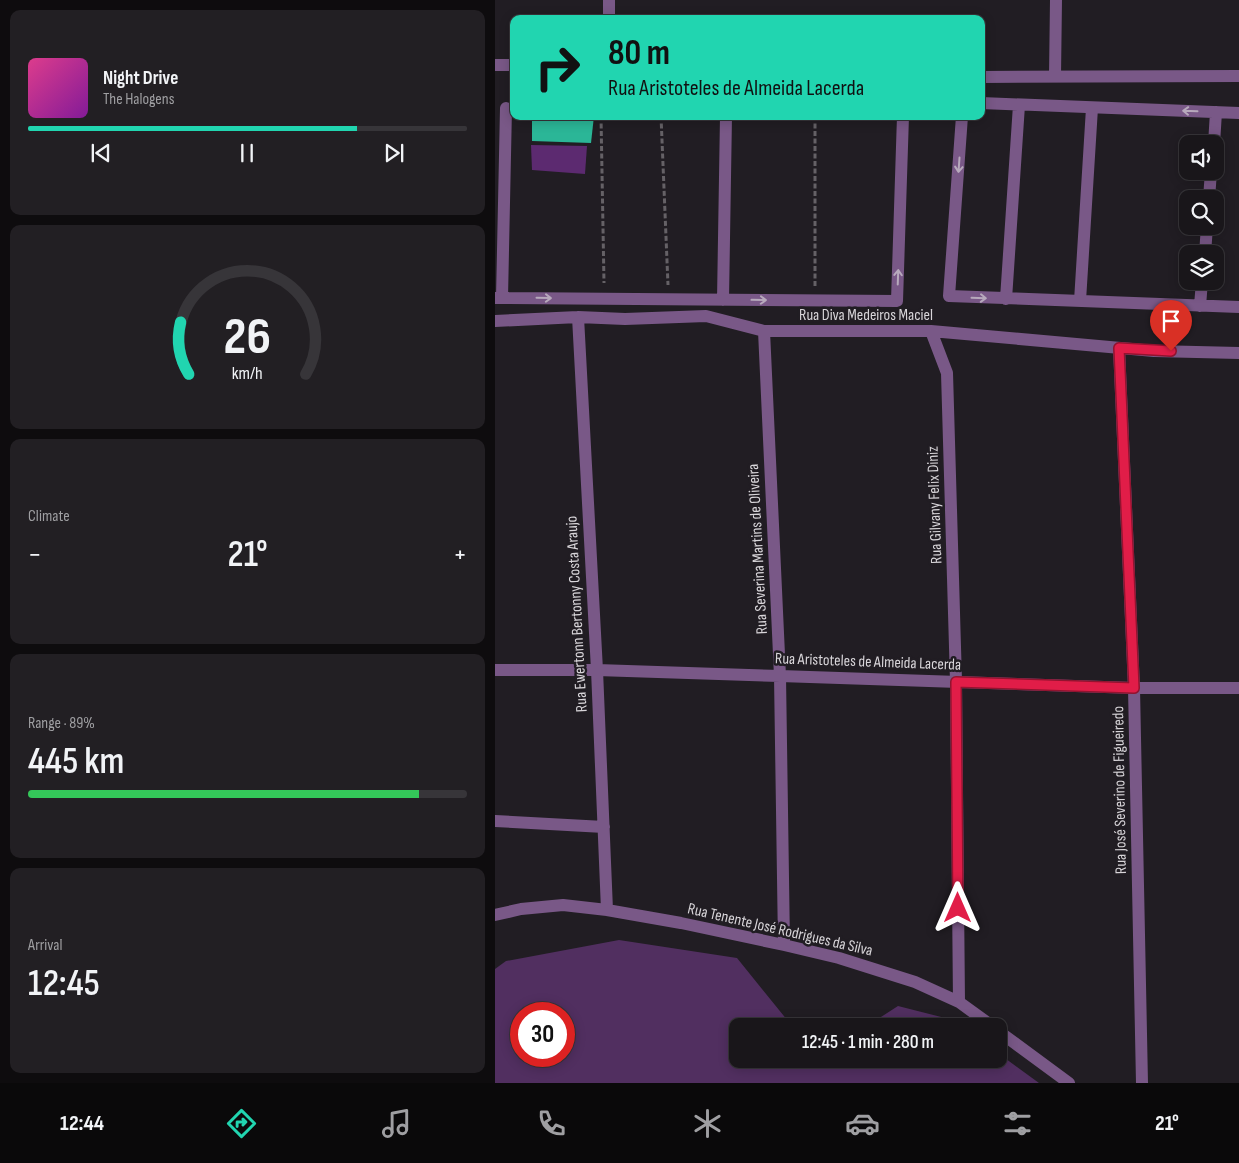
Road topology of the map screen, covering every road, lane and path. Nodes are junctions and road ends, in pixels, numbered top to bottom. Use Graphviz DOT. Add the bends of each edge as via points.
graph roads {
  1 [pos="609,0"];
  2 [pos="1056,0"];
  3 [pos="609,15"];
  4 [pos="495,65"];
  5 [pos="510,65"];
  6 [pos="1055,76"];
  7 [pos="1239,76"];
  8 [pos="985,77"];
  9 [pos="985,103"];
  10 [pos="1019,105"];
  11 [pos="505,108"];
  12 [pos="1092,108"];
  13 [pos="1216,112"];
  14 [pos="1239,113"];
  15 [pos="601,120"];
  16 [pos="661,120"];
  17 [pos="726,120"];
  18 [pos="815,120"];
  19 [pos="903,120"];
  20 [pos="962,120"];
  21 [pos="1214,135"];
  22 [pos="1202,290"];
  23 [pos="498,298"];
  24 [pos="604,299"];
  25 [pos="1006,299"];
  26 [pos="669,300"];
  27 [pos="723,300"];
  28 [pos="815,301"];
  29 [pos="1080,301"];
  30 [pos="1201,306"];
  31 [pos="1239,307"];
  32 [pos="578,317"];
  33 [pos="495,321"];
  34 [pos="764,331"];
  35 [pos="931,331"];
  36 [pos="1119,348"];
  37 [pos="1239,354"];
  38 [pos="495,670"];
  39 [pos="597,670"];
  40 [pos="780,676"];
  41 [pos="956,682"];
  42 [pos="1134,688"];
  43 [pos="1239,688"];
  44 [pos="495,822"];
  45 [pos="604,827"];
  46 [pos="607,910"];
  47 [pos="495,915"];
  48 [pos="784,945"];
  49 [pos="959,1002"];
  50 [pos="981,1018"];
  51 [pos="1007,1037"];
  52 [pos="1069,1083"];
  53 [pos="1141,1083"];
  1 -- 3 [label="street"];
  2 -- 6 [label="street"];
  4 -- 5 [label="street"];
  6 -- 7 [label="street"];
  6 -- 8 [label="street"];
  9 -- 10 [label="street"];
  10 -- 12 [label="street"];
  10 -- 25 [label="street"];
  11 -- 23 [label="street"];
  13 -- 12 [label="street, one-way"];
  12 -- 29 [label="street"];
  13 -- 14 [label="street"];
  13 -- 21 [label="street"];
  15 -- 24 [label="path"];
  16 -- 26 [label="path"];
  17 -- 27 [label="street"];
  18 -- 28 [label="path"];
  28 -- 19 [label="street, one-way" via="897,302"];
  20 -- 25 [label="street, one-way" via="949,296"];
  22 -- 30 [label="street"];
  23 -- 24 [label="street, one-way"];
  24 -- 26 [label="street"];
  25 -- 29 [label="street"];
  26 -- 27 [label="street"];
  27 -- 28 [label="street, one-way"];
  29 -- 30 [label="street"];
  30 -- 31 [label="street"];
  32 -- 33 [label="street, Rua Diva Medeiros Maciel"];
  32 -- 34 [label="street, Rua Diva Medeiros Maciel" via="706,316"];
  32 -- 39 [label="street, Rua Ewertonn Bertonny Costa Araujo"];
  34 -- 35 [label="street, Rua Diva Medeiros Maciel"];
  34 -- 40 [label="street, Rua Severina Martins de Oliveira"];
  35 -- 36 [label="street, Rua Diva Medeiros Maciel"];
  35 -- 41 [label="street, Rua Gilvany Felix Diniz" via="947,373"];
  36 -- 37 [label="street, Rua Diva Medeiros Maciel"];
  36 -- 42 [label="street, Rua José Severino de Figueiredo"];
  38 -- 39 [label="street, Rua Aristoteles de Almeida Lacerda"];
  39 -- 40 [label="street, Rua Aristoteles de Almeida Lacerda"];
  39 -- 45 [label="street, Rua Ewertonn Bertonny Costa Araujo"];
  40 -- 41 [label="street, Rua Aristoteles de Almeida Lacerda"];
  40 -- 48 [label="street, Rua Severina Martins de Oliveira"];
  41 -- 42 [label="street, Rua Aristoteles de Almeida Lacerda"];
  41 -- 49 [label="street, Rua Gilvany Felix Diniz"];
  42 -- 43 [label="street, Rua Aristoteles de Almeida Lacerda"];
  42 -- 53 [label="street, Rua José Severino de Figueiredo"];
  44 -- 45 [label="street"];
  45 -- 46 [label="street, Rua Ewertonn Bertonny Costa Araujo"];
  46 -- 47 [label="street, Rua Tenente José Rodrigues da Silva" via="563,905"];
  46 -- 48 [label="street, Rua Tenente José Rodrigues da Silva" via="681,922"];
  48 -- 49 [label="street, Rua Tenente José Rodrigues da Silva" via="905,979"];
  49 -- 50 [label="street, Rua Tenente José Rodrigues da Silva"];
  51 -- 52 [label="street"];
}
